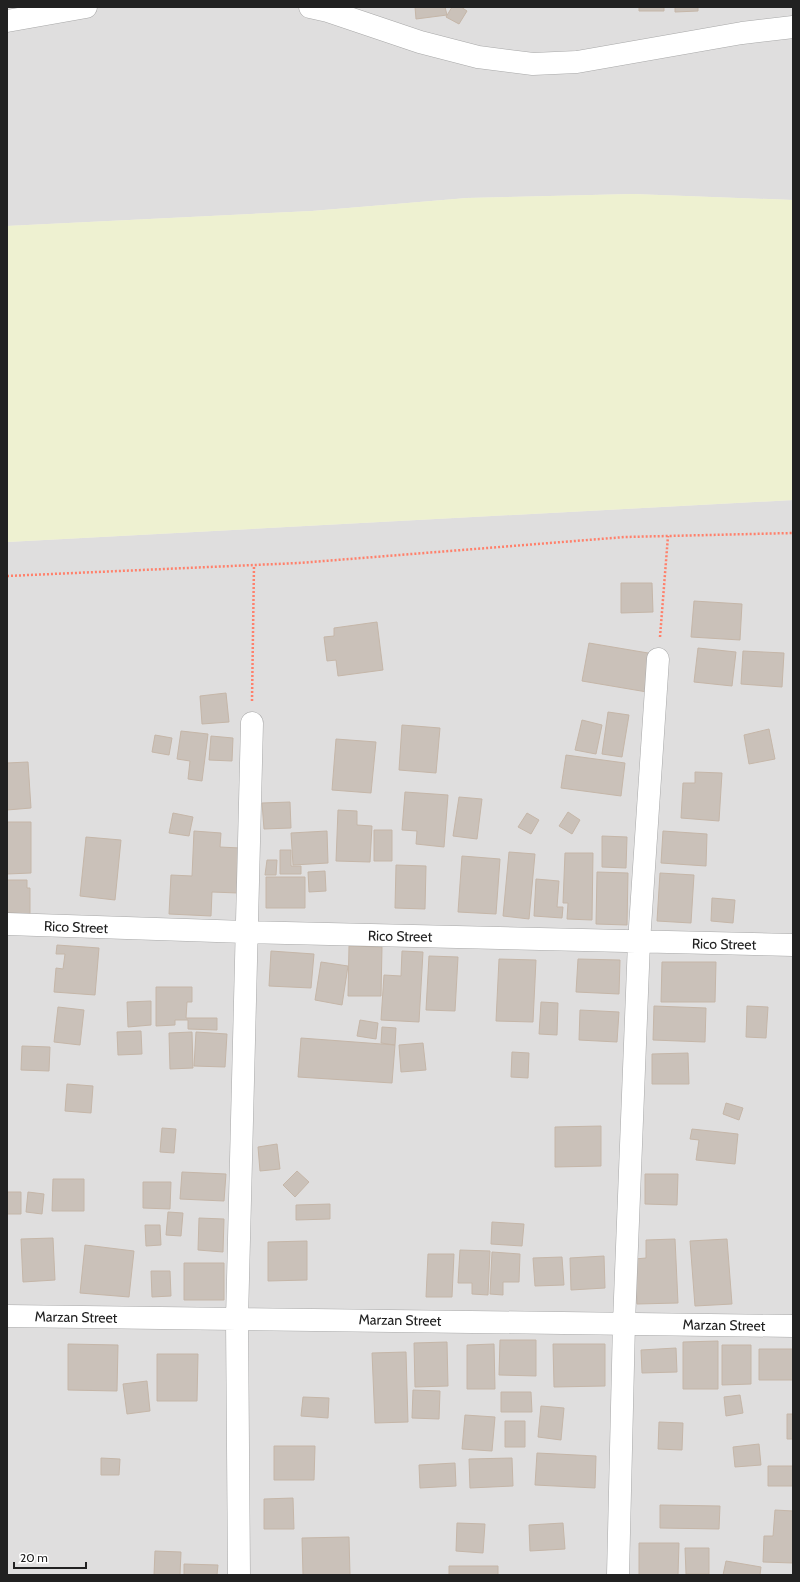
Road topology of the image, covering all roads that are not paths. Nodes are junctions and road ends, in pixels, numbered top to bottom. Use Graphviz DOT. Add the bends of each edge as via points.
graph roads {
  1 [pos="86,7"];
  2 [pos="310,7"];
  3 [pos="7,21"];
  4 [pos="793,27"];
  5 [pos="658,659"];
  6 [pos="252,723"];
  7 [pos="7,924"];
  8 [pos="246,932"];
  9 [pos="639,942"];
  10 [pos="793,945"];
  11 [pos="7,1316"];
  12 [pos="237,1319"];
  13 [pos="624,1323"];
  14 [pos="793,1326"];
  15 [pos="239,1575"];
  16 [pos="618,1575"];
  1 -- 3 [label="street"];
  2 -- 4 [label="street" via="420,42 478,57 533,64 577,62 742,33"];
  5 -- 9 [label="street"];
  6 -- 8 [label="street"];
  7 -- 8 [label="street, Rico Street"];
  8 -- 9 [label="street, Rico Street"];
  8 -- 12 [label="street"];
  9 -- 10 [label="street, Rico Street"];
  9 -- 13 [label="street"];
  11 -- 12 [label="street, Marzan Street"];
  12 -- 13 [label="street, Marzan Street"];
  12 -- 15 [label="street"];
  13 -- 14 [label="street, Marzan Street"];
  13 -- 16 [label="street"];
}
